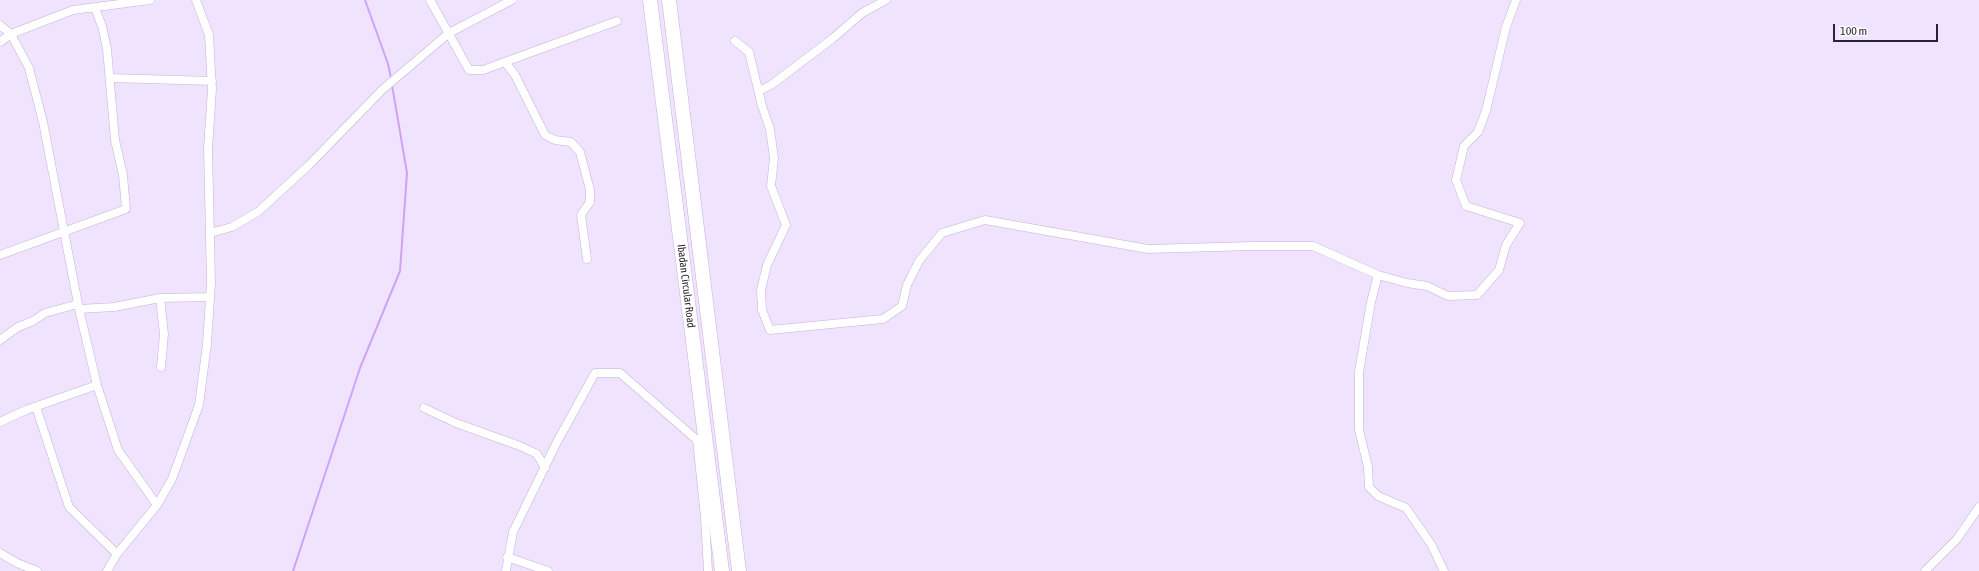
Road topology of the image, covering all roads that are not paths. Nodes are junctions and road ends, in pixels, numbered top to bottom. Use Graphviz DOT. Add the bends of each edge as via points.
graph roads {
  1 [pos="150,0"];
  2 [pos="196,0"];
  3 [pos="430,0"];
  4 [pos="512,0"];
  5 [pos="650,0"];
  6 [pos="670,0"];
  7 [pos="886,0"];
  8 [pos="1516,0"];
  9 [pos="95,8"];
  10 [pos="618,21"];
  11 [pos="0,25"];
  12 [pos="449,33"];
  13 [pos="10,34"];
  14 [pos="735,41"];
  15 [pos="0,42"];
  16 [pos="505,62"];
  17 [pos="110,78"];
  18 [pos="212,81"];
  19 [pos="759,91"];
  20 [pos="65,230"];
  21 [pos="210,233"];
  22 [pos="0,255"];
  23 [pos="587,259"];
  24 [pos="1378,275"];
  25 [pos="210,297"];
  26 [pos="160,298"];
  27 [pos="79,306"];
  28 [pos="0,340"];
  29 [pos="161,367"];
  30 [pos="97,385"];
  31 [pos="36,407"];
  32 [pos="424,408"];
  33 [pos="0,422"];
  34 [pos="545,468"];
  35 [pos="157,506"];
  36 [pos="1979,507"];
  37 [pos="0,553"];
  38 [pos="116,554"];
  39 [pos="507,557"];
  40 [pos="37,571"];
  41 [pos="108,571"];
  42 [pos="506,571"];
  43 [pos="548,571"];
  44 [pos="708,571"];
  45 [pos="722,571"];
  46 [pos="738,571"];
  47 [pos="1444,571"];
  48 [pos="1925,571"];
  1 -- 9 [label="street"];
  2 -- 18 [label="street" via="209,35"];
  3 -- 12 [label="street"];
  4 -- 12 [label="street"];
  5 -- 45 [label="highway, Ibadan Circular Road"];
  6 -- 46 [label="highway, Ibadan Circular Road"];
  7 -- 19 [label="street" via="862,13 832,39"];
  8 -- 24 [label="street" via="1506,27 1486,111 1478,132 1464,146 1456,180 1466,206 1520,223 1506,245 1499,270 1477,296 1448,296 1427,286"];
  9 -- 13 [label="street" via="73,10"];
  9 -- 17 [label="street" via="107,49"];
  10 -- 16 [label="street"];
  11 -- 13 [label="street"];
  12 -- 16 [label="street" via="469,70 483,70"];
  12 -- 21 [label="street" via="383,88 309,165 259,211 232,227"];
  13 -- 15 [label="street"];
  13 -- 20 [label="street" via="29,68"];
  14 -- 19 [label="street" via="749,52"];
  16 -- 23 [label="street" via="515,75 545,135 555,140 571,142 580,152 590,190 590,202 581,215"];
  17 -- 18 [label="street"];
  17 -- 20 [label="street" via="115,140 123,175 126,210"];
  18 -- 21 [label="street" via="208,148"];
  19 -- 24 [label="street" via="770,128 774,158 771,186 786,225 767,265 761,290 762,310 770,330 883,319 902,306 907,285 919,261 942,232 985,220 1148,249 1313,246"];
  20 -- 22 [label="street"];
  20 -- 27 [label="street"];
  21 -- 25 [label="street"];
  24 -- 47 [label="street" via="1359,372 1359,430 1368,467 1369,487 1378,496 1406,508 1431,544"];
  25 -- 26 [label="street"];
  25 -- 35 [label="street" via="199,405 172,479"];
  26 -- 27 [label="street" via="114,307"];
  26 -- 29 [label="street" via="164,334"];
  27 -- 28 [label="street" via="45,313"];
  27 -- 30 [label="street"];
  30 -- 31 [label="street"];
  30 -- 35 [label="street" via="118,450"];
  31 -- 33 [label="street"];
  31 -- 38 [label="street" via="69,507"];
  32 -- 34 [label="street" via="537,454"];
  34 -- 39 [label="street" via="513,532"];
  34 -- 44 [label="street" via="595,373 620,373 697,440"];
  35 -- 38 [label="street"];
  36 -- 48 [label="street" via="1957,539"];
  37 -- 40 [label="street"];
  38 -- 41 [label="street"];
  39 -- 42 [label="street"];
  39 -- 43 [label="street"];
}
